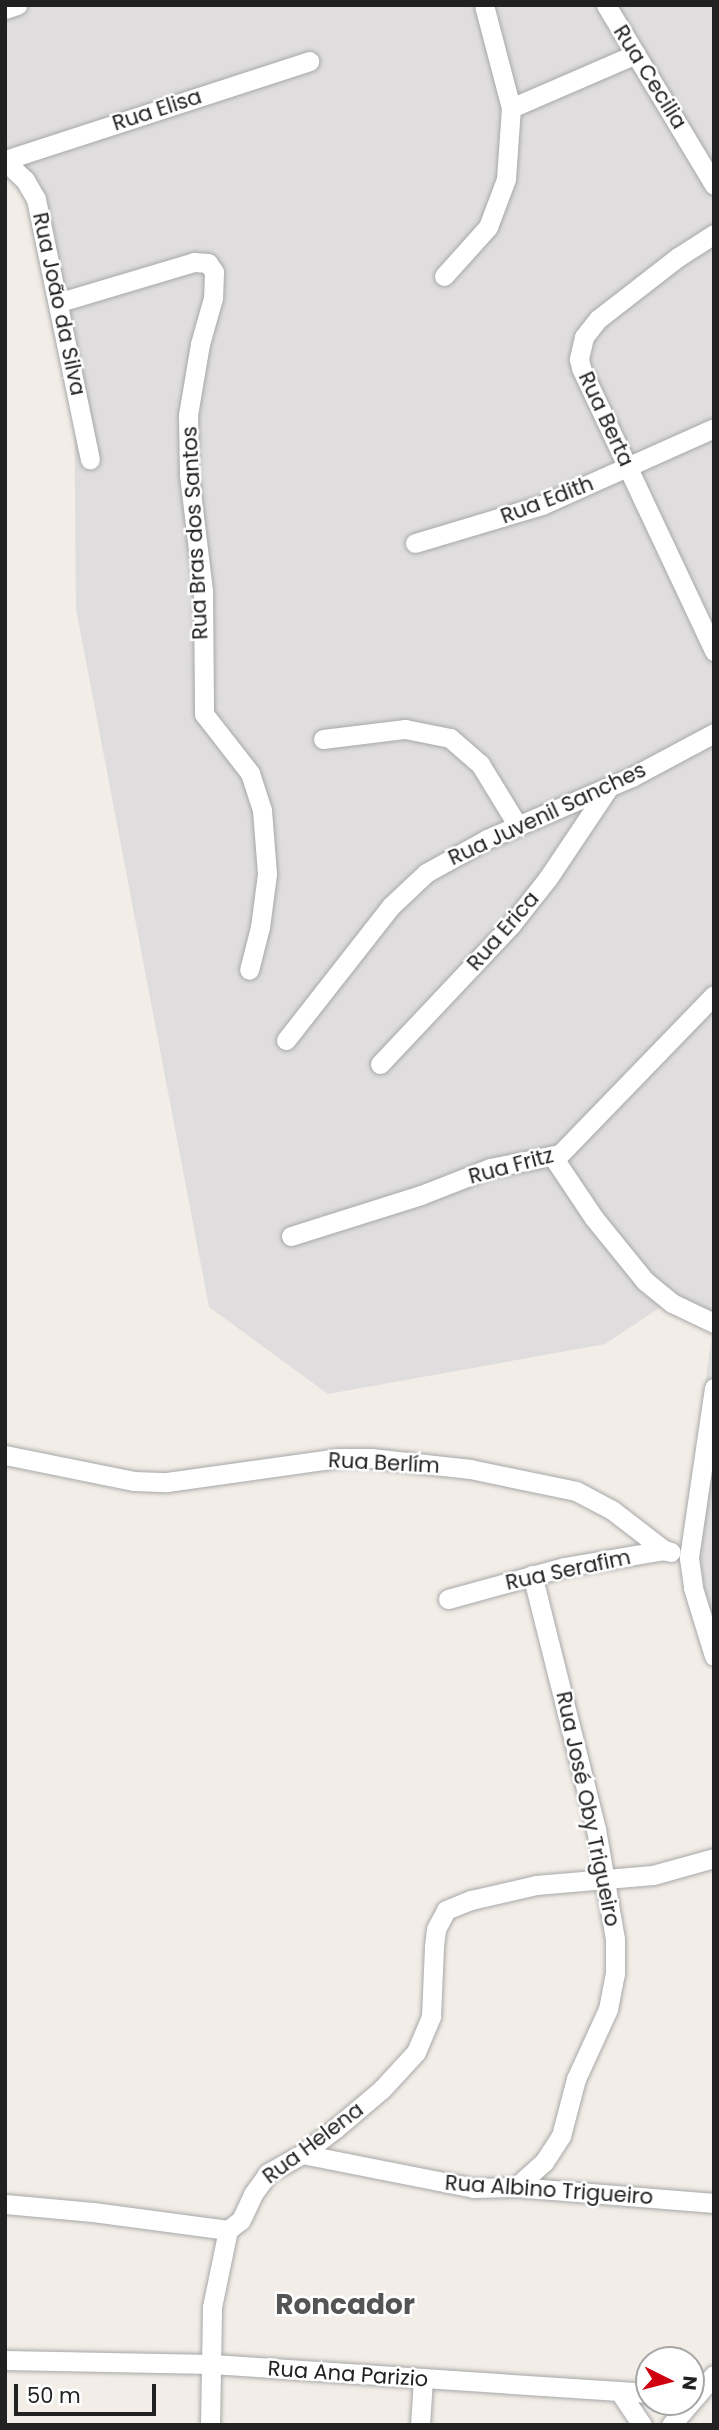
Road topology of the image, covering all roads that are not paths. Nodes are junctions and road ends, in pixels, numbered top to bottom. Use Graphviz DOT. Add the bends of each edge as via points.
graph roads {
  1 [pos="17,5"];
  2 [pos="484,5"];
  3 [pos="606,5"];
  4 [pos="5,9"];
  5 [pos="636,54"];
  6 [pos="309,61"];
  7 [pos="511,108"];
  8 [pos="5,160"];
  9 [pos="714,185"];
  10 [pos="714,234"];
  11 [pos="443,276"];
  12 [pos="60,302"];
  13 [pos="714,428"];
  14 [pos="90,459"];
  15 [pos="629,467"];
  16 [pos="415,543"];
  17 [pos="714,651"];
  18 [pos="714,733"];
  19 [pos="323,739"];
  20 [pos="610,786"];
  21 [pos="518,825"];
  22 [pos="249,970"];
  23 [pos="714,995"];
  24 [pos="286,1040"];
  25 [pos="380,1063"];
  26 [pos="553,1157"];
  27 [pos="291,1236"];
  28 [pos="714,1323"];
  29 [pos="714,1388"];
  30 [pos="5,1455"];
  31 [pos="664,1550"];
  32 [pos="689,1558"];
  33 [pos="532,1575"];
  34 [pos="448,1599"];
  35 [pos="714,1656"];
  36 [pos="714,1858"];
  37 [pos="605,1879"];
  38 [pos="302,2154"];
  39 [pos="516,2187"];
  40 [pos="714,2203"];
  41 [pos="5,2204"];
  42 [pos="228,2230"];
  43 [pos="5,2360"];
  44 [pos="212,2364"];
  45 [pos="423,2379"];
  46 [pos="620,2391"];
  47 [pos="635,2392"];
  48 [pos="210,2425"];
  49 [pos="420,2425"];
  50 [pos="642,2425"];
  1 -- 4 [label="street"];
  2 -- 7 [label="street"];
  3 -- 5 [label="street, Rua Cecilia"];
  5 -- 7 [label="street"];
  5 -- 9 [label="street, Rua Cecilia"];
  6 -- 8 [label="street, Rua Elisa"];
  7 -- 11 [label="street" via="506,179 488,227"];
  8 -- 12 [label="street, Rua João da Silva" via="36,199"];
  10 -- 15 [label="street, Rua Berta" via="617,302 584,337 581,368"];
  12 -- 14 [label="street, Rua João da Silva"];
  12 -- 22 [label="street, Rua Bras dos Santos" via="194,262 208,263 215,272 188,415 189,475 202,591 204,714 250,773 262,810 267,874"];
  13 -- 15 [label="street, Rua Edith"];
  15 -- 16 [label="street, Rua Edith" via="542,505"];
  15 -- 17 [label="street, Rua Berta"];
  18 -- 20 [label="street, Rua Juvenil Sanches"];
  19 -- 21 [label="street" via="405,729 450,738 480,764"];
  20 -- 21 [label="street, Rua Juvenil Sanches"];
  20 -- 25 [label="street, Rua Erica" via="511,925"];
  21 -- 24 [label="street, Rua Juvenil Sanches" via="452,857 416,881 391,906"];
  23 -- 26 [label="street, Rua Fritz" via="575,1142"];
  26 -- 27 [label="street, Rua Fritz" via="490,1168"];
  26 -- 28 [label="street" via="645,1281 672,1303"];
  29 -- 32 [label="street"];
  30 -- 31 [label="street, Rua Berlím" via="167,1482 337,1458 470,1469 576,1492 612,1510"];
  31 -- 32 [label="street, Rua Serafim"];
  31 -- 33 [label="street, Rua Serafim"];
  32 -- 35 [label="street" via="693,1588"];
  33 -- 34 [label="street, Rua Serafim"];
  33 -- 37 [label="street, Rua José Oby Trigueiro"];
  36 -- 37 [label="street" via="653,1875"];
  37 -- 38 [label="street, Rua Helena" via="536,1885 459,1903 443,1915 434,1947 431,2016 416,2052 382,2089"];
  37 -- 39 [label="street, Rua José Oby Trigueiro" via="615,1939 608,2009 576,2079 561,2136 544,2162"];
  38 -- 39 [label="street, Rua Albino Trigueiro" via="456,2185"];
  38 -- 42 [label="street, Rua Helena" via="268,2173 241,2220"];
  39 -- 40 [label="street, Rua Albino Trigueiro"];
  41 -- 42 [label="street"];
  42 -- 44 [label="street, Rua Helena" via="212,2307"];
  43 -- 44 [label="street, Rua Ana Parizio"];
  44 -- 45 [label="street, Rua Ana Parizio"];
  44 -- 48 [label="street, Rua Helena"];
  45 -- 46 [label="street, Rua Ana Parizio"];
  45 -- 49 [label="street"];
  46 -- 47 [label="street, Rua Ana Parizio"];
  46 -- 50 [label="street"];
}
